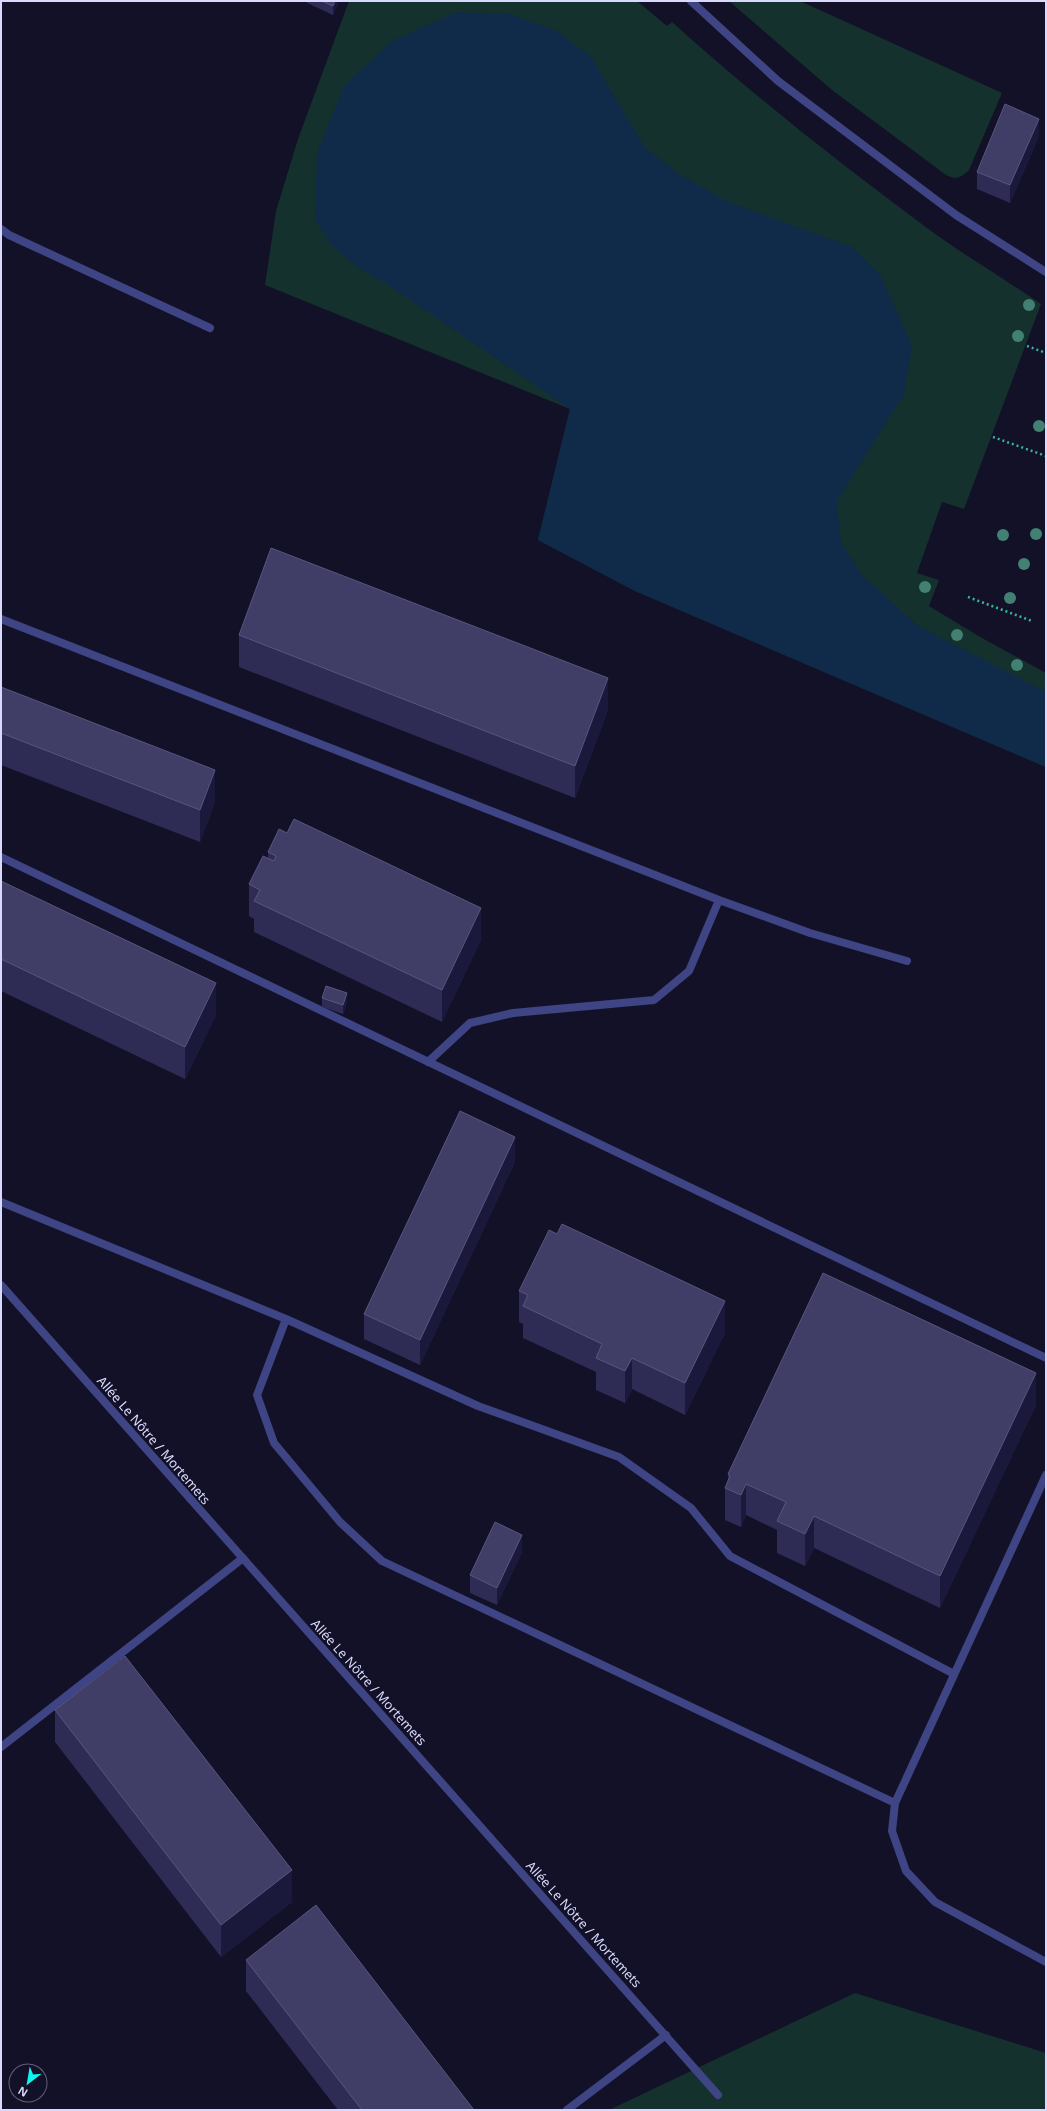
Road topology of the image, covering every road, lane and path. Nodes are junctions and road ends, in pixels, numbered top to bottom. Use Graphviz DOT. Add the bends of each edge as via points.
graph roads {
  1 [pos="690,1"];
  2 [pos="1,229"];
  3 [pos="1046,272"];
  4 [pos="210,328"];
  5 [pos="1027,346"];
  6 [pos="1046,353"];
  7 [pos="993,437"];
  8 [pos="1046,456"];
  9 [pos="968,597"];
  10 [pos="1,619"];
  11 [pos="1032,621"];
  12 [pos="1,857"];
  13 [pos="719,900"];
  14 [pos="907,961"];
  15 [pos="428,1062"];
  16 [pos="1,1202"];
  17 [pos="1,1285"];
  18 [pos="286,1319"];
  19 [pos="1046,1358"];
  20 [pos="1046,1475"];
  21 [pos="243,1558"];
  22 [pos="954,1674"];
  23 [pos="1,1747"];
  24 [pos="894,1803"];
  25 [pos="1046,1962"];
  26 [pos="666,2035"];
  27 [pos="718,2095"];
  28 [pos="567,2110"];
  1 -- 3 [label="lane" via="785,85 956,215"];
  2 -- 4 [label="lane"];
  5 -- 6 [label="path"];
  7 -- 8 [label="path"];
  9 -- 11 [label="path"];
  10 -- 13 [label="lane"];
  12 -- 15 [label="lane"];
  13 -- 14 [label="lane" via="810,932"];
  13 -- 15 [label="lane" via="689,971 654,1000 513,1013 470,1023"];
  15 -- 19 [label="lane"];
  16 -- 18 [label="lane"];
  17 -- 21 [label="lane, Allée Le Nôtre / Mortemets"];
  18 -- 22 [label="lane" via="478,1406 619,1457 691,1508 730,1556"];
  18 -- 24 [label="lane" via="257,1395 274,1443 340,1522 382,1561"];
  20 -- 22 [label="lane"];
  21 -- 23 [label="lane"];
  21 -- 26 [label="lane, Allée Le Nôtre / Mortemets"];
  22 -- 24 [label="lane"];
  24 -- 25 [label="lane" via="892,1831 906,1871 930,1897"];
  26 -- 27 [label="lane, Allée Le Nôtre / Mortemets"];
  26 -- 28 [label="lane"];
}
